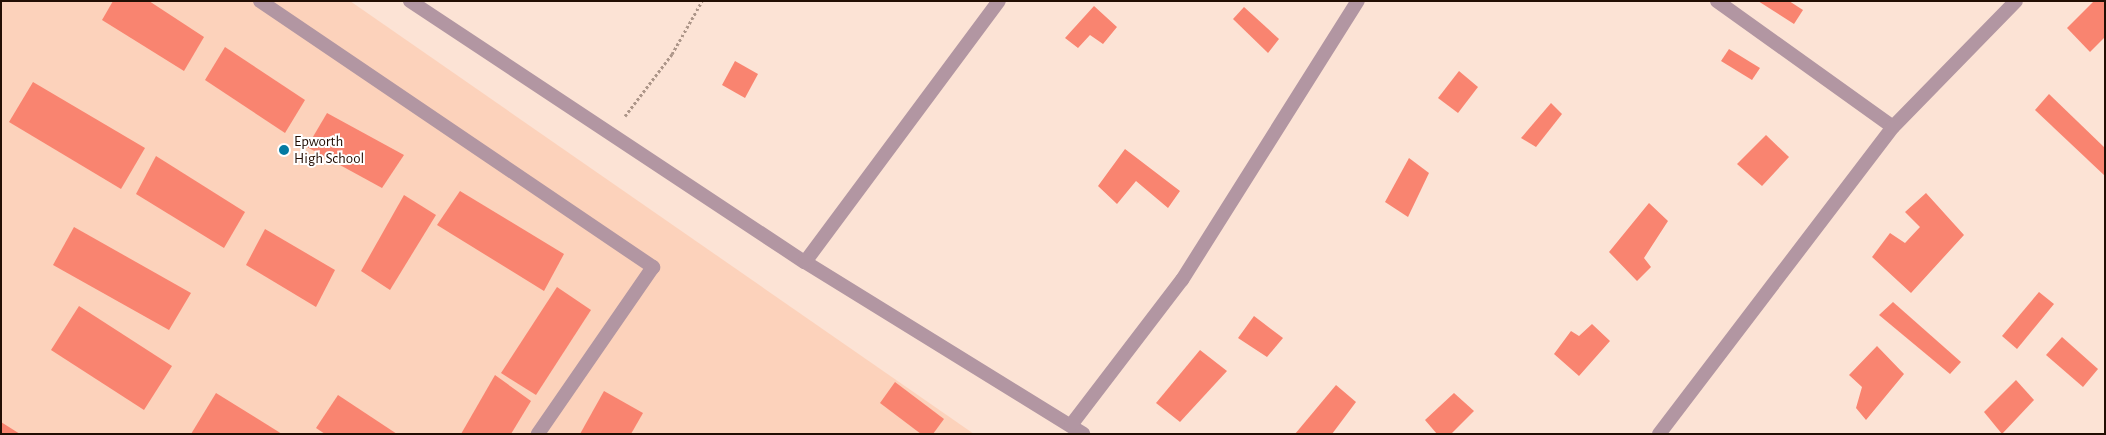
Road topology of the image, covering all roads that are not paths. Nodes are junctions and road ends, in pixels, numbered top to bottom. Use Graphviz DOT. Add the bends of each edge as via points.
graph roads {
  1 [pos="260,1"];
  2 [pos="410,1"];
  3 [pos="999,1"];
  4 [pos="1358,1"];
  5 [pos="1716,1"];
  6 [pos="2016,1"];
  7 [pos="1893,127"];
  8 [pos="805,262"];
  9 [pos="1071,425"];
  10 [pos="538,434"];
  11 [pos="1083,434"];
  12 [pos="1659,434"];
  1 -- 10 [label="street" via="653,267"];
  2 -- 8 [label="street" via="613,132"];
  3 -- 8 [label="street"];
  4 -- 9 [label="street" via="1182,280"];
  5 -- 7 [label="street"];
  6 -- 7 [label="street"];
  7 -- 12 [label="street"];
  8 -- 9 [label="street"];
  9 -- 11 [label="street"];
}
